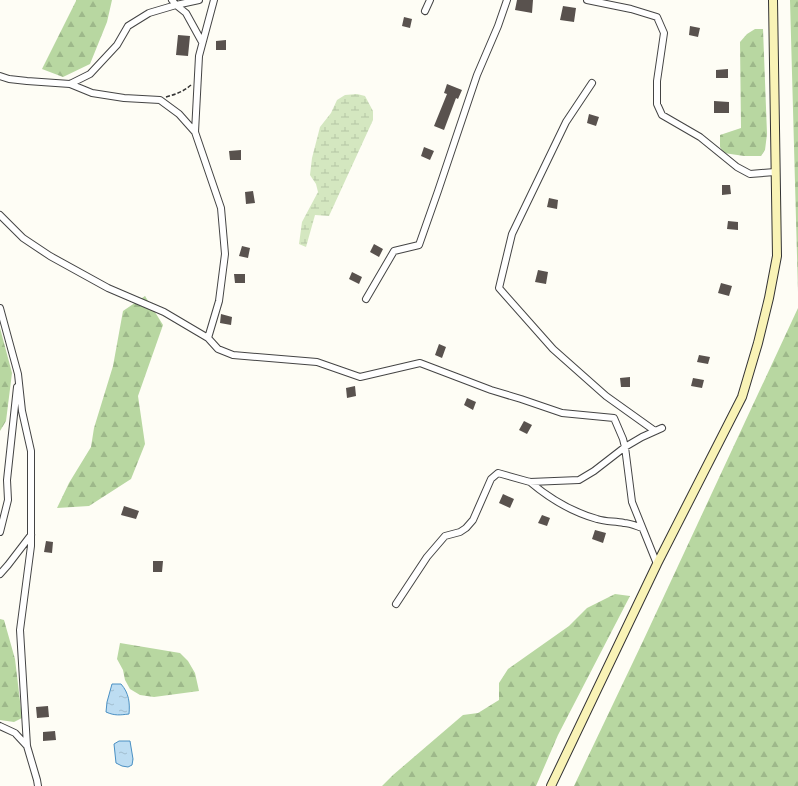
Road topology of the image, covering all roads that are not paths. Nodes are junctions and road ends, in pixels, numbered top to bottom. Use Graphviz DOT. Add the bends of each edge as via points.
graph roads {
  1 [pos="199,0"];
  2 [pos="214,0"];
  3 [pos="430,0"];
  4 [pos="507,0"];
  5 [pos="587,0"];
  6 [pos="773,0"];
  7 [pos="174,3"];
  8 [pos="425,11"];
  9 [pos="202,42"];
  10 [pos="0,76"];
  11 [pos="592,83"];
  12 [pos="70,84"];
  13 [pos="194,132"];
  14 [pos="775,172"];
  15 [pos="0,214"];
  16 [pos="366,299"];
  17 [pos="0,308"];
  18 [pos="208,338"];
  19 [pos="18,374"];
  20 [pos="662,428"];
  21 [pos="655,431"];
  22 [pos="625,447"];
  23 [pos="530,482"];
  24 [pos="642,528"];
  25 [pos="0,532"];
  26 [pos="31,535"];
  27 [pos="657,564"];
  28 [pos="0,574"];
  29 [pos="396,604"];
  30 [pos="0,726"];
  31 [pos="27,746"];
  32 [pos="38,786"];
  33 [pos="551,786"];
  1 -- 7 [label="street"];
  2 -- 9 [label="street"];
  3 -- 8 [label="street"];
  4 -- 16 [label="street" via="476,75 419,245 394,252"];
  5 -- 14 [label="street" via="656,17 664,33 657,81 657,104 662,115 700,137 737,167 750,174"];
  6 -- 14 [label="street"];
  7 -- 9 [label="street" via="186,13"];
  7 -- 12 [label="street" via="128,26 117,45 90,74"];
  9 -- 13 [label="street"];
  10 -- 12 [label="street" via="8,79"];
  11 -- 21 [label="street" via="566,122 512,234 499,288 553,349 606,396"];
  12 -- 13 [label="street" via="92,93 160,100 180,114"];
  13 -- 18 [label="street" via="221,208 225,254 219,301"];
  14 -- 27 [label="street" via="777,256 758,343 742,398"];
  15 -- 18 [label="street" via="23,238 50,256 108,288 164,312"];
  17 -- 19 [label="street"];
  18 -- 22 [label="street" via="218,349 233,355 317,362 360,377 420,363 562,413 614,418"];
  19 -- 25 [label="street" via="7,480 8,500"];
  19 -- 26 [label="street" via="22,411 31,451"];
  20 -- 21 [label="street"];
  21 -- 22 [label="street"];
  22 -- 23 [label="street" via="594,472 579,480"];
  22 -- 24 [label="street" via="632,502"];
  23 -- 24 [label="street" via="544,494 582,514"];
  23 -- 29 [label="street" via="498,473 491,479 473,520 460,532 445,536"];
  24 -- 27 [label="street"];
  26 -- 28 [label="street"];
  26 -- 31 [label="street" via="20,630"];
  27 -- 33 [label="street"];
  30 -- 31 [label="street" via="15,733"];
  31 -- 32 [label="street"];
}
